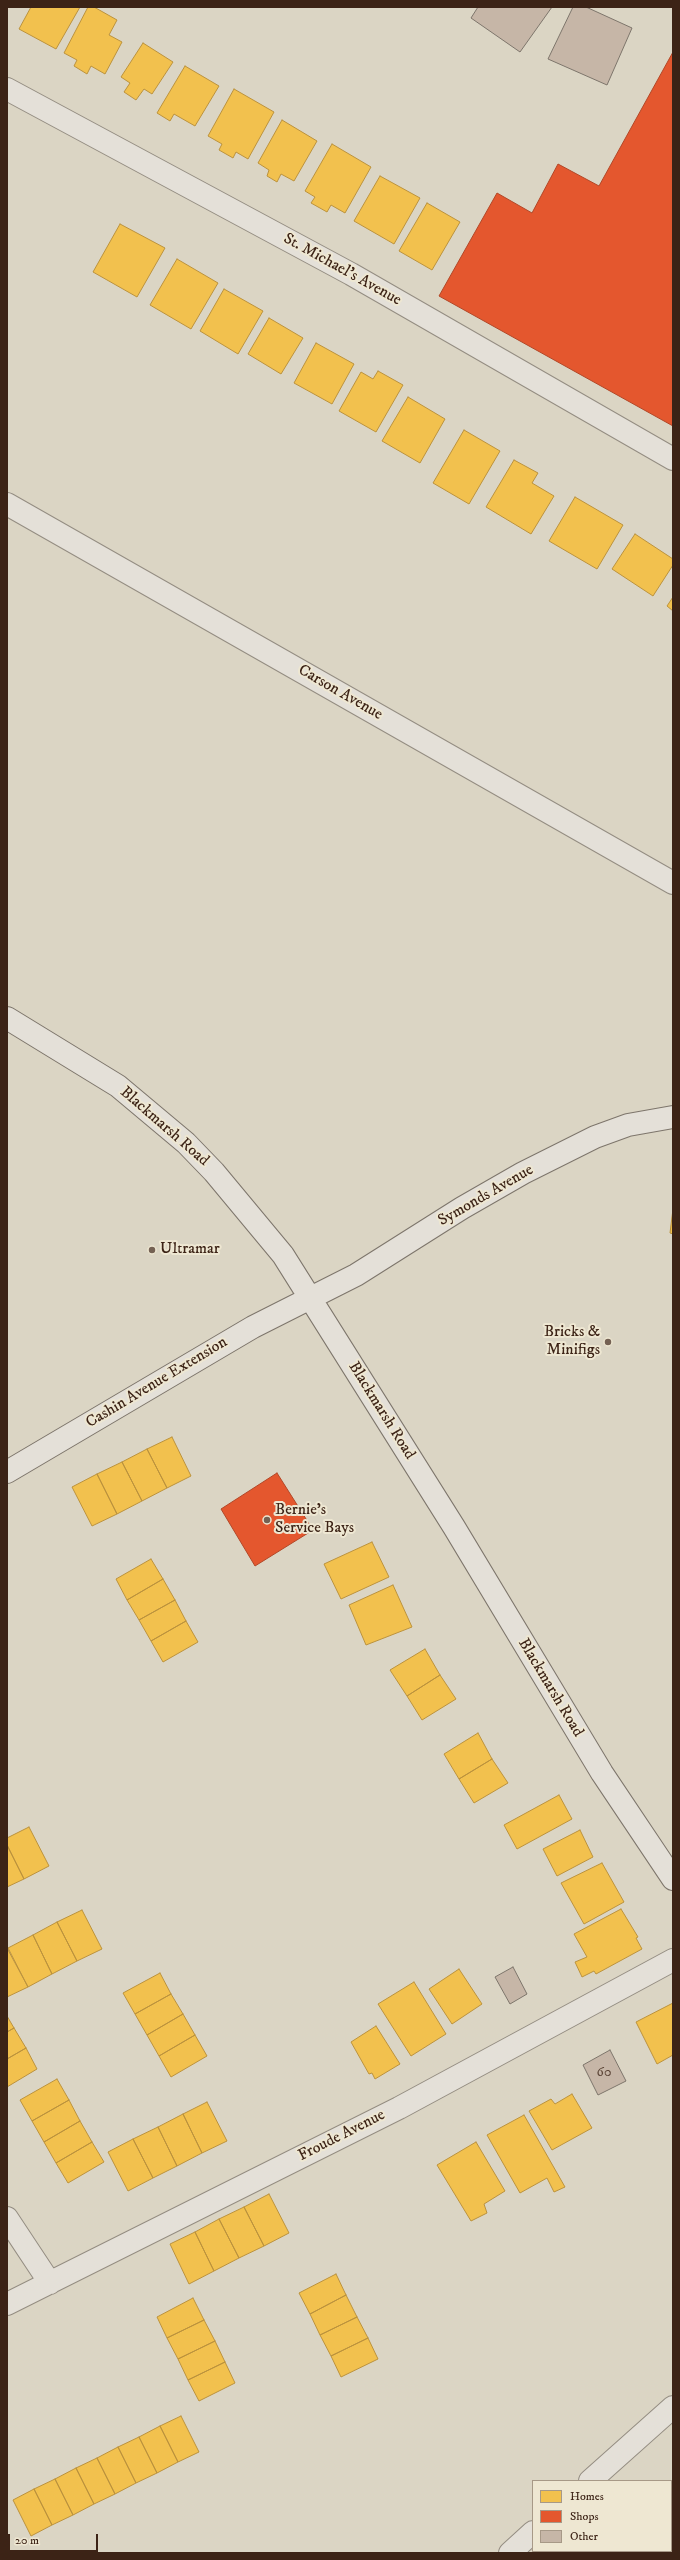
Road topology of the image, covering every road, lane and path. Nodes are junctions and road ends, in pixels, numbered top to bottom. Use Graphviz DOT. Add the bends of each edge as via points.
graph roads {
  1 [pos="7,89"];
  2 [pos="673,459"];
  3 [pos="7,504"];
  4 [pos="673,883"];
  5 [pos="7,1018"];
  6 [pos="673,1117"];
  7 [pos="309,1298"];
  8 [pos="7,1472"];
  9 [pos="673,1879"];
  10 [pos="673,1960"];
  11 [pos="7,2218"];
  12 [pos="50,2283"];
  13 [pos="7,2304"];
  14 [pos="673,2407"];
  15 [pos="591,2480"];
  16 [pos="532,2533"];
  17 [pos="510,2553"];
  1 -- 2 [label="street, St. Michael's Avenue" via="351,274"];
  3 -- 4 [label="street, Carson Avenue"];
  5 -- 7 [label="street, Blackmarsh Road" via="118,1086 186,1143 214,1172 283,1256"];
  6 -- 7 [label="street, Symonds Avenue" via="628,1125 569,1149 462,1208 356,1275"];
  7 -- 8 [label="street, Cashin Avenue Extension" via="253,1326"];
  7 -- 9 [label="street, Blackmarsh Road" via="450,1520 602,1773"];
  10 -- 12 [label="street, Froude Avenue" via="399,2108"];
  11 -- 12 [label="street"];
  12 -- 13 [label="street, Froude Avenue"];
  14 -- 15 [label="street"];
  16 -- 17 [label="street"];
}
